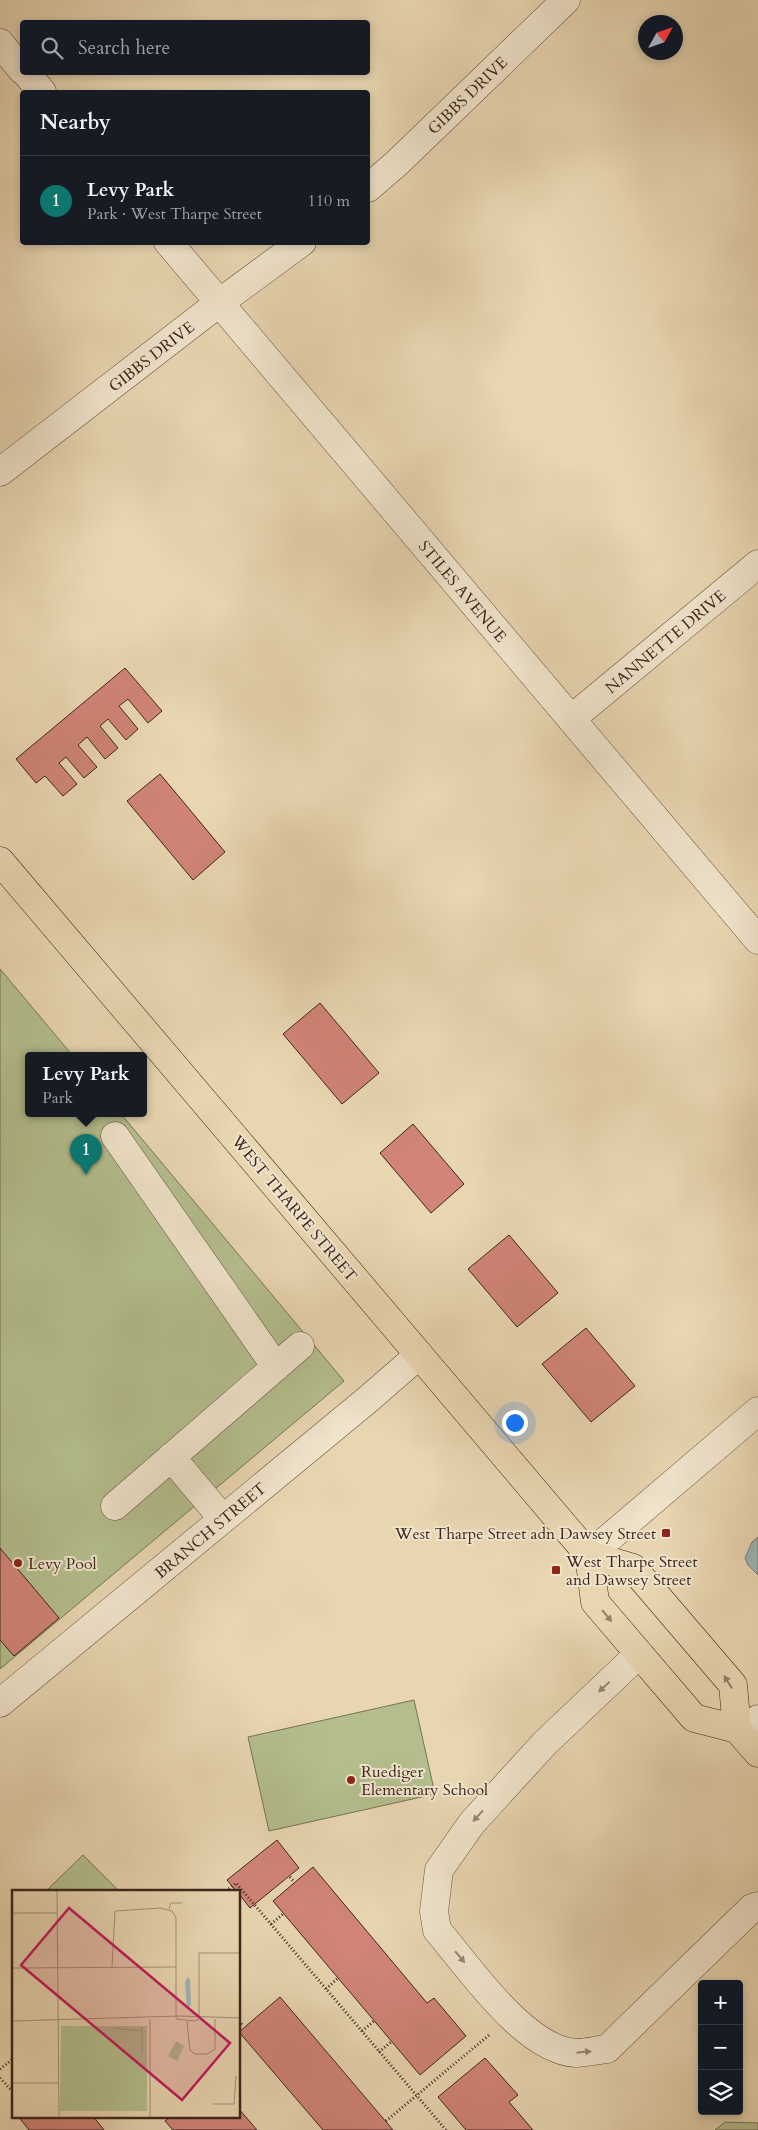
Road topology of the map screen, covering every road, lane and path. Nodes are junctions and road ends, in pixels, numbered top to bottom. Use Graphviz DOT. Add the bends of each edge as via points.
graph roads {
  1 [pos="566,0"];
  2 [pos="0,43"];
  3 [pos="20,66"];
  4 [pos="27,75"];
  5 [pos="40,90"];
  6 [pos="370,186"];
  7 [pos="171,245"];
  8 [pos="298,245"];
  9 [pos="220,303"];
  10 [pos="0,472"];
  11 [pos="758,564"];
  12 [pos="571,719"];
  13 [pos="0,862"];
  14 [pos="758,940"];
  15 [pos="114,1136"];
  16 [pos="300,1346"];
  17 [pos="419,1355"];
  18 [pos="276,1367"];
  19 [pos="758,1411"];
  20 [pos="171,1458"];
  21 [pos="115,1506"];
  22 [pos="224,1519"];
  23 [pos="589,1555"];
  24 [pos="639,1654"];
  25 [pos="0,1704"];
  26 [pos="749,1734"];
  27 [pos="290,1877"];
  28 [pos="294,1882"];
  29 [pos="227,1890"];
  30 [pos="758,1906"];
  31 [pos="283,1914"];
  32 [pos="271,1924"];
  33 [pos="338,1978"];
  34 [pos="326,1989"];
  35 [pos="374,2021"];
  36 [pos="240,2022"];
  37 [pos="243,2026"];
  38 [pos="494,2030"];
  39 [pos="362,2031"];
  40 [pos="392,2042"];
  41 [pos="379,2052"];
  42 [pos="12,2060"];
  43 [pos="0,2069"];
  44 [pos="0,2078"];
  45 [pos="12,2092"];
  46 [pos="416,2095"];
  47 [pos="386,2121"];
  48 [pos="446,2130"];
  1 -- 6 [label="street, GIBBS DRIVE"];
  2 -- 3 [label="street"];
  4 -- 5 [label="street"];
  7 -- 9 [label="street, STILES AVENUE"];
  8 -- 9 [label="street, GIBBS DRIVE"];
  9 -- 10 [label="street, GIBBS DRIVE"];
  9 -- 12 [label="street, STILES AVENUE"];
  11 -- 12 [label="street, NANNETTE DRIVE"];
  12 -- 14 [label="street, STILES AVENUE"];
  13 -- 17 [label="main road, WEST THARPE STREET"];
  15 -- 18 [label="street"];
  16 -- 18 [label="street"];
  17 -- 22 [label="street, BRANCH STREET"];
  17 -- 23 [label="main road, WEST THARPE STREET"];
  18 -- 20 [label="street"];
  19 -- 23 [label="street"];
  20 -- 21 [label="street"];
  20 -- 22 [label="street"];
  22 -- 25 [label="street, BRANCH STREET"];
  23 -- 24 [label="main road, one-way" via="595,1602"];
  26 -- 23 [label="main road, one-way" via="732,1685 633,1568"];
  24 -- 26 [label="main road" via="694,1718"];
  24 -- 30 [label="street, one-way" via="545,1743 472,1823 439,1870 434,1911 437,1930 514,2021 548,2046 576,2053 607,2049 752,1908"];
  27 -- 28 [label="path"];
  29 -- 32 [label="path" via="236,1883"];
  31 -- 32 [label="path"];
  32 -- 34 [label="path"];
  33 -- 34 [label="path"];
  34 -- 39 [label="path"];
  35 -- 39 [label="path"];
  36 -- 37 [label="path"];
  38 -- 46 [label="path"];
  39 -- 41 [label="path"];
  40 -- 41 [label="path"];
  41 -- 46 [label="path"];
  42 -- 43 [label="path"];
  44 -- 45 [label="path"];
  46 -- 47 [label="path"];
  46 -- 48 [label="path"];
}
